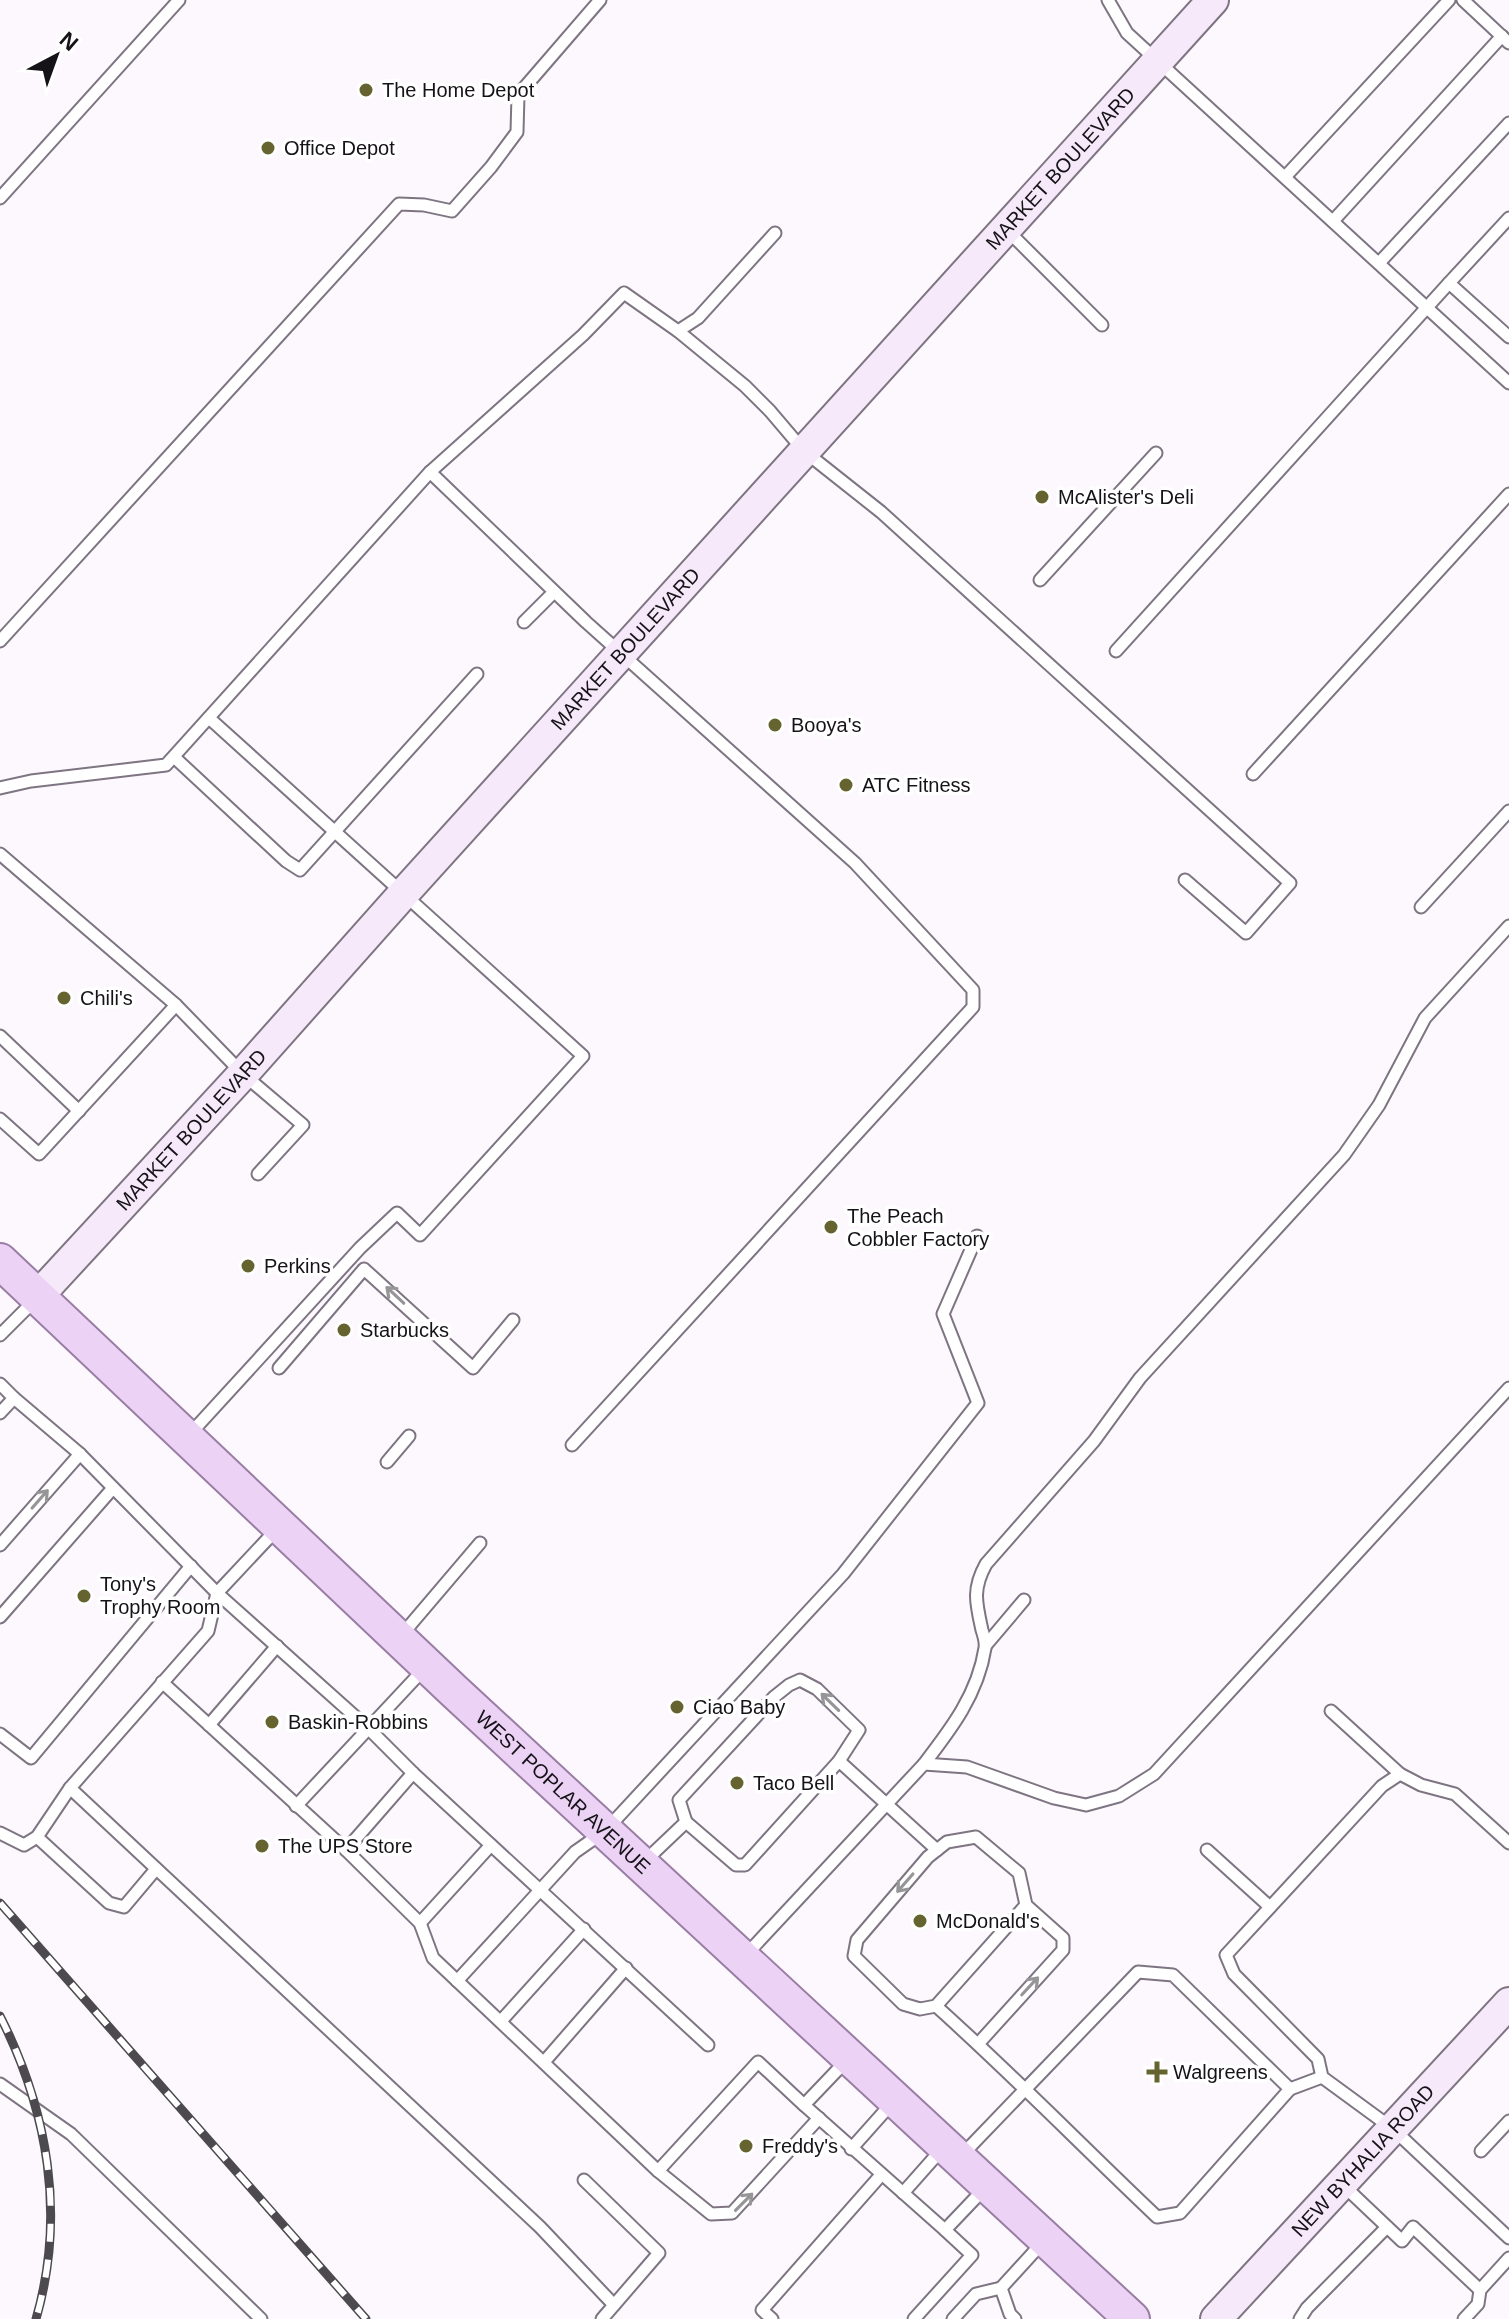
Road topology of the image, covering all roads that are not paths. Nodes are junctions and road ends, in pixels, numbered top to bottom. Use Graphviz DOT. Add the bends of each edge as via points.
graph roads {
  1 [pos="179,0"];
  2 [pos="600,0"];
  3 [pos="1108,0"];
  4 [pos="1213,0"];
  5 [pos="1449,0"];
  6 [pos="1463,0"];
  7 [pos="1505,40"];
  8 [pos="1157,61"];
  9 [pos="1509,123"];
  10 [pos="1285,177"];
  11 [pos="0,198"];
  12 [pos="1509,218"];
  13 [pos="1333,221"];
  14 [pos="1006,228"];
  15 [pos="775,233"];
  16 [pos="1379,263"];
  17 [pos="1449,283"];
  18 [pos="1427,307"];
  19 [pos="1102,325"];
  20 [pos="678,331"];
  21 [pos="1509,337"];
  22 [pos="1509,383"];
  23 [pos="804,451"];
  24 [pos="1156,453"];
  25 [pos="430,472"];
  26 [pos="1509,494"];
  27 [pos="1040,580"];
  28 [pos="554,592"];
  29 [pos="524,622"];
  30 [pos="0,641"];
  31 [pos="1116,651"];
  32 [pos="621,652"];
  33 [pos="477,674"];
  34 [pos="209,718"];
  35 [pos="174,757"];
  36 [pos="1253,774"];
  37 [pos="0,788"];
  38 [pos="1509,811"];
  39 [pos="336,833"];
  40 [pos="0,854"];
  41 [pos="1185,880"];
  42 [pos="404,893"];
  43 [pos="1421,907"];
  44 [pos="1509,926"];
  45 [pos="176,1005"];
  46 [pos="0,1036"];
  47 [pos="243,1074"];
  48 [pos="79,1111"];
  49 [pos="0,1119"];
  50 [pos="258,1174"];
  51 [pos="977,1236"];
  52 [pos="0,1261"];
  53 [pos="38,1296"];
  54 [pos="513,1320"];
  55 [pos="0,1335"];
  56 [pos="279,1368"];
  57 [pos="0,1384"];
  58 [pos="1509,1388"];
  59 [pos="14,1398"];
  60 [pos="0,1413"];
  61 [pos="409,1436"];
  62 [pos="187,1438"];
  63 [pos="572,1445"];
  64 [pos="80,1454"];
  65 [pos="387,1462"];
  66 [pos="113,1488"];
  67 [pos="280,1526"];
  68 [pos="480,1543"];
  69 [pos="0,1545"];
  70 [pos="191,1566"];
  71 [pos="217,1593"];
  72 [pos="1024,1600"];
  73 [pos="0,1617"];
  74 [pos="398,1638"];
  75 [pos="986,1645"];
  76 [pos="277,1646"];
  77 [pos="427,1666"];
  78 [pos="162,1682"];
  79 [pos="1331,1711"];
  80 [pos="209,1725"];
  81 [pos="368,1728"];
  82 [pos="0,1734"];
  83 [pos="839,1761"];
  84 [pos="924,1764"];
  85 [pos="413,1773"];
  86 [pos="1400,1774"];
  87 [pos="70,1788"];
  88 [pos="886,1804"];
  89 [pos="296,1806"];
  90 [pos="686,1822"];
  91 [pos="605,1831"];
  92 [pos="0,1833"];
  93 [pos="37,1837"];
  94 [pos="1509,1843"];
  95 [pos="491,1845"];
  96 [pos="346,1850"];
  97 [pos="937,1850"];
  98 [pos="1207,1850"];
  99 [pos="641,1865"];
  100 [pos="156,1869"];
  101 [pos="541,1890"];
  102 [pos="1026,1905"];
  103 [pos="1270,1907"];
  104 [pos="420,1923"];
  105 [pos="584,1929"];
  106 [pos="743,1958"];
  107 [pos="626,1968"];
  108 [pos="457,1981"];
  109 [pos="1509,2003"];
  110 [pos="936,2006"];
  111 [pos="501,2021"];
  112 [pos="978,2044"];
  113 [pos="708,2045"];
  114 [pos="850,2057"];
  115 [pos="544,2062"];
  116 [pos="1322,2077"];
  117 [pos="0,2084"];
  118 [pos="1290,2089"];
  119 [pos="1024,2090"];
  120 [pos="896,2100"];
  121 [pos="804,2105"];
  122 [pos="819,2118"];
  123 [pos="1509,2121"];
  124 [pos="1393,2129"];
  125 [pos="851,2149"];
  126 [pos="1481,2151"];
  127 [pos="952,2152"];
  128 [pos="658,2171"];
  129 [pos="881,2175"];
  130 [pos="584,2180"];
  131 [pos="988,2185"];
  132 [pos="1342,2185"];
  133 [pos="903,2193"];
  134 [pos="1387,2227"];
  135 [pos="945,2230"];
  136 [pos="1509,2238"];
  137 [pos="1046,2239"];
  138 [pos="1509,2258"];
  139 [pos="1001,2288"];
  140 [pos="1480,2290"];
  141 [pos="614,2305"];
  142 [pos="261,2319"];
  143 [pos="602,2319"];
  144 [pos="772,2319"];
  145 [pos="914,2319"];
  146 [pos="953,2319"];
  147 [pos="1015,2319"];
  148 [pos="1132,2319"];
  149 [pos="1216,2319"];
  150 [pos="1300,2319"];
  151 [pos="1464,2319"];
  1 -- 11 [label="lane"];
  2 -- 30 [label="lane" via="518,95 517,132 452,211 399,204"];
  3 -- 8 [label="lane" via="1127,33"];
  4 -- 8 [label="street, MARKET BOULEVARD"];
  5 -- 10 [label="lane"];
  6 -- 7 [label="lane"];
  7 -- 13 [label="lane"];
  8 -- 10 [label="lane"];
  8 -- 14 [label="street, MARKET BOULEVARD"];
  9 -- 16 [label="lane"];
  10 -- 13 [label="lane"];
  12 -- 17 [label="lane"];
  13 -- 16 [label="lane"];
  14 -- 19 [label="lane"];
  14 -- 23 [label="street, MARKET BOULEVARD"];
  15 -- 20 [label="lane" via="698,318"];
  16 -- 18 [label="lane"];
  17 -- 18 [label="lane"];
  17 -- 21 [label="lane"];
  18 -- 22 [label="lane"];
  18 -- 31 [label="lane"];
  20 -- 23 [label="lane" via="745,386"];
  20 -- 25 [label="lane" via="624,293"];
  23 -- 32 [label="street, MARKET BOULEVARD"];
  23 -- 41 [label="lane" via="881,512 1290,883 1246,933"];
  24 -- 27 [label="lane"];
  25 -- 28 [label="lane"];
  25 -- 34 [label="lane"];
  26 -- 36 [label="lane"];
  28 -- 29 [label="lane"];
  28 -- 32 [label="lane"];
  32 -- 42 [label="street, MARKET BOULEVARD"];
  32 -- 63 [label="lane" via="855,863 973,990 973,1007"];
  33 -- 39 [label="lane"];
  34 -- 35 [label="lane"];
  34 -- 39 [label="lane"];
  35 -- 37 [label="lane" via="166,765"];
  35 -- 39 [label="lane" via="300,870"];
  38 -- 43 [label="lane"];
  39 -- 42 [label="lane"];
  40 -- 45 [label="lane"];
  42 -- 47 [label="street, MARKET BOULEVARD"];
  42 -- 62 [label="lane" via="583,1056 420,1235 397,1213 360,1248"];
  44 -- 75 [label="lane" via="1425,1018 1379,1105 1344,1155 1140,1378 1094,1441 986,1564 977,1581 976,1603"];
  45 -- 47 [label="lane"];
  45 -- 48 [label="lane"];
  46 -- 48 [label="lane"];
  47 -- 50 [label="lane" via="303,1125"];
  47 -- 53 [label="street, MARKET BOULEVARD"];
  48 -- 49 [label="lane" via="39,1154"];
  51 -- 91 [label="lane" via="943,1314 978,1403 843,1574"];
  52 -- 53 [label="main road, WEST POPLAR AVENUE"];
  53 -- 55 [label="lane"];
  53 -- 62 [label="main road, WEST POPLAR AVENUE"];
  54 -- 56 [label="lane, one-way" via="473,1368 364,1269"];
  57 -- 59 [label="lane"];
  58 -- 84 [label="lane" via="1154,1774 1119,1796 1086,1805 967,1767"];
  59 -- 60 [label="lane"];
  59 -- 64 [label="lane"];
  61 -- 65 [label="lane"];
  62 -- 67 [label="main road, WEST POPLAR AVENUE"];
  64 -- 66 [label="lane"];
  69 -- 64 [label="lane, one-way"];
  66 -- 70 [label="lane"];
  66 -- 73 [label="lane"];
  67 -- 71 [label="lane"];
  67 -- 74 [label="main road, WEST POPLAR AVENUE"];
  68 -- 74 [label="lane"];
  70 -- 71 [label="lane"];
  70 -- 82 [label="lane" via="31,1758"];
  71 -- 76 [label="lane"];
  71 -- 78 [label="lane" via="208,1631"];
  72 -- 75 [label="lane"];
  74 -- 77 [label="main road, WEST POPLAR AVENUE"];
  75 -- 84 [label="lane" via="959,1718"];
  76 -- 80 [label="lane"];
  76 -- 81 [label="lane"];
  77 -- 81 [label="lane"];
  77 -- 91 [label="main road, WEST POPLAR AVENUE"];
  78 -- 80 [label="lane"];
  78 -- 87 [label="lane"];
  79 -- 86 [label="lane"];
  80 -- 89 [label="lane"];
  81 -- 85 [label="lane"];
  81 -- 89 [label="lane"];
  83 -- 88 [label="lane"];
  83 -- 90 [label="lane" via="745,1865 736,1865"];
  83 -- 90 [label="lane, one-way" via="859,1730 817,1689 800,1680 774,1697 679,1800"];
  84 -- 88 [label="lane"];
  85 -- 95 [label="lane"];
  85 -- 96 [label="lane"];
  86 -- 94 [label="lane" via="1455,1794"];
  86 -- 103 [label="lane" via="1382,1786"];
  87 -- 93 [label="lane"];
  87 -- 100 [label="lane"];
  88 -- 97 [label="lane"];
  88 -- 106 [label="lane"];
  89 -- 96 [label="lane"];
  90 -- 99 [label="lane"];
  91 -- 99 [label="main road, WEST POPLAR AVENUE"];
  91 -- 101 [label="lane" via="575,1852"];
  92 -- 93 [label="lane" via="24,1845"];
  93 -- 100 [label="lane" via="109,1903 124,1907"];
  95 -- 101 [label="lane"];
  95 -- 104 [label="lane"];
  96 -- 104 [label="lane"];
  97 -- 102 [label="lane" via="947,1842 976,1837 1019,1873"];
  97 -- 110 [label="lane, one-way" via="857,1940 854,1956 903,2004"];
  98 -- 103 [label="lane"];
  99 -- 106 [label="main road, WEST POPLAR AVENUE"];
  100 -- 141 [label="lane" via="540,2227"];
  101 -- 105 [label="lane"];
  101 -- 108 [label="lane"];
  102 -- 110 [label="lane"];
  112 -- 102 [label="lane, one-way" via="1063,1950 1063,1938"];
  103 -- 116 [label="lane" via="1226,1955 1234,1974 1318,2059"];
  104 -- 108 [label="lane" via="433,1958"];
  105 -- 107 [label="lane"];
  105 -- 111 [label="lane"];
  106 -- 114 [label="main road, WEST POPLAR AVENUE"];
  107 -- 113 [label="lane"];
  107 -- 115 [label="lane"];
  108 -- 111 [label="lane"];
  109 -- 124 [label="street, NEW BYHALIA ROAD"];
  110 -- 112 [label="lane"];
  111 -- 115 [label="lane"];
  112 -- 119 [label="lane"];
  114 -- 120 [label="main road, WEST POPLAR AVENUE"];
  114 -- 121 [label="lane"];
  115 -- 128 [label="lane"];
  116 -- 118 [label="lane"];
  116 -- 124 [label="lane"];
  117 -- 142 [label="lane" via="71,2134"];
  118 -- 119 [label="lane" via="1173,1975 1138,1972"];
  118 -- 119 [label="lane" via="1180,2213 1157,2217"];
  119 -- 127 [label="lane"];
  120 -- 125 [label="lane"];
  120 -- 127 [label="main road, WEST POPLAR AVENUE"];
  121 -- 122 [label="lane"];
  121 -- 128 [label="lane" via="758,2062"];
  122 -- 125 [label="lane"];
  128 -- 122 [label="lane, one-way" via="711,2214 732,2213"];
  123 -- 126 [label="lane"];
  124 -- 132 [label="street, NEW BYHALIA ROAD"];
  124 -- 136 [label="lane"];
  125 -- 129 [label="lane"];
  127 -- 131 [label="main road, WEST POPLAR AVENUE"];
  127 -- 133 [label="lane"];
  129 -- 133 [label="lane"];
  129 -- 144 [label="lane" via="762,2310"];
  130 -- 141 [label="lane" via="659,2253"];
  131 -- 135 [label="lane"];
  131 -- 137 [label="main road, WEST POPLAR AVENUE"];
  132 -- 134 [label="lane"];
  132 -- 149 [label="street, NEW BYHALIA ROAD"];
  133 -- 135 [label="lane"];
  134 -- 140 [label="lane" via="1402,2241 1413,2227"];
  134 -- 150 [label="lane"];
  135 -- 145 [label="lane" via="972,2255"];
  137 -- 139 [label="lane"];
  137 -- 148 [label="main road, WEST POPLAR AVENUE"];
  138 -- 140 [label="lane"];
  139 -- 146 [label="lane" via="976,2294"];
  139 -- 147 [label="lane"];
  140 -- 151 [label="lane" via="1478,2304"];
  141 -- 143 [label="lane"];
}
